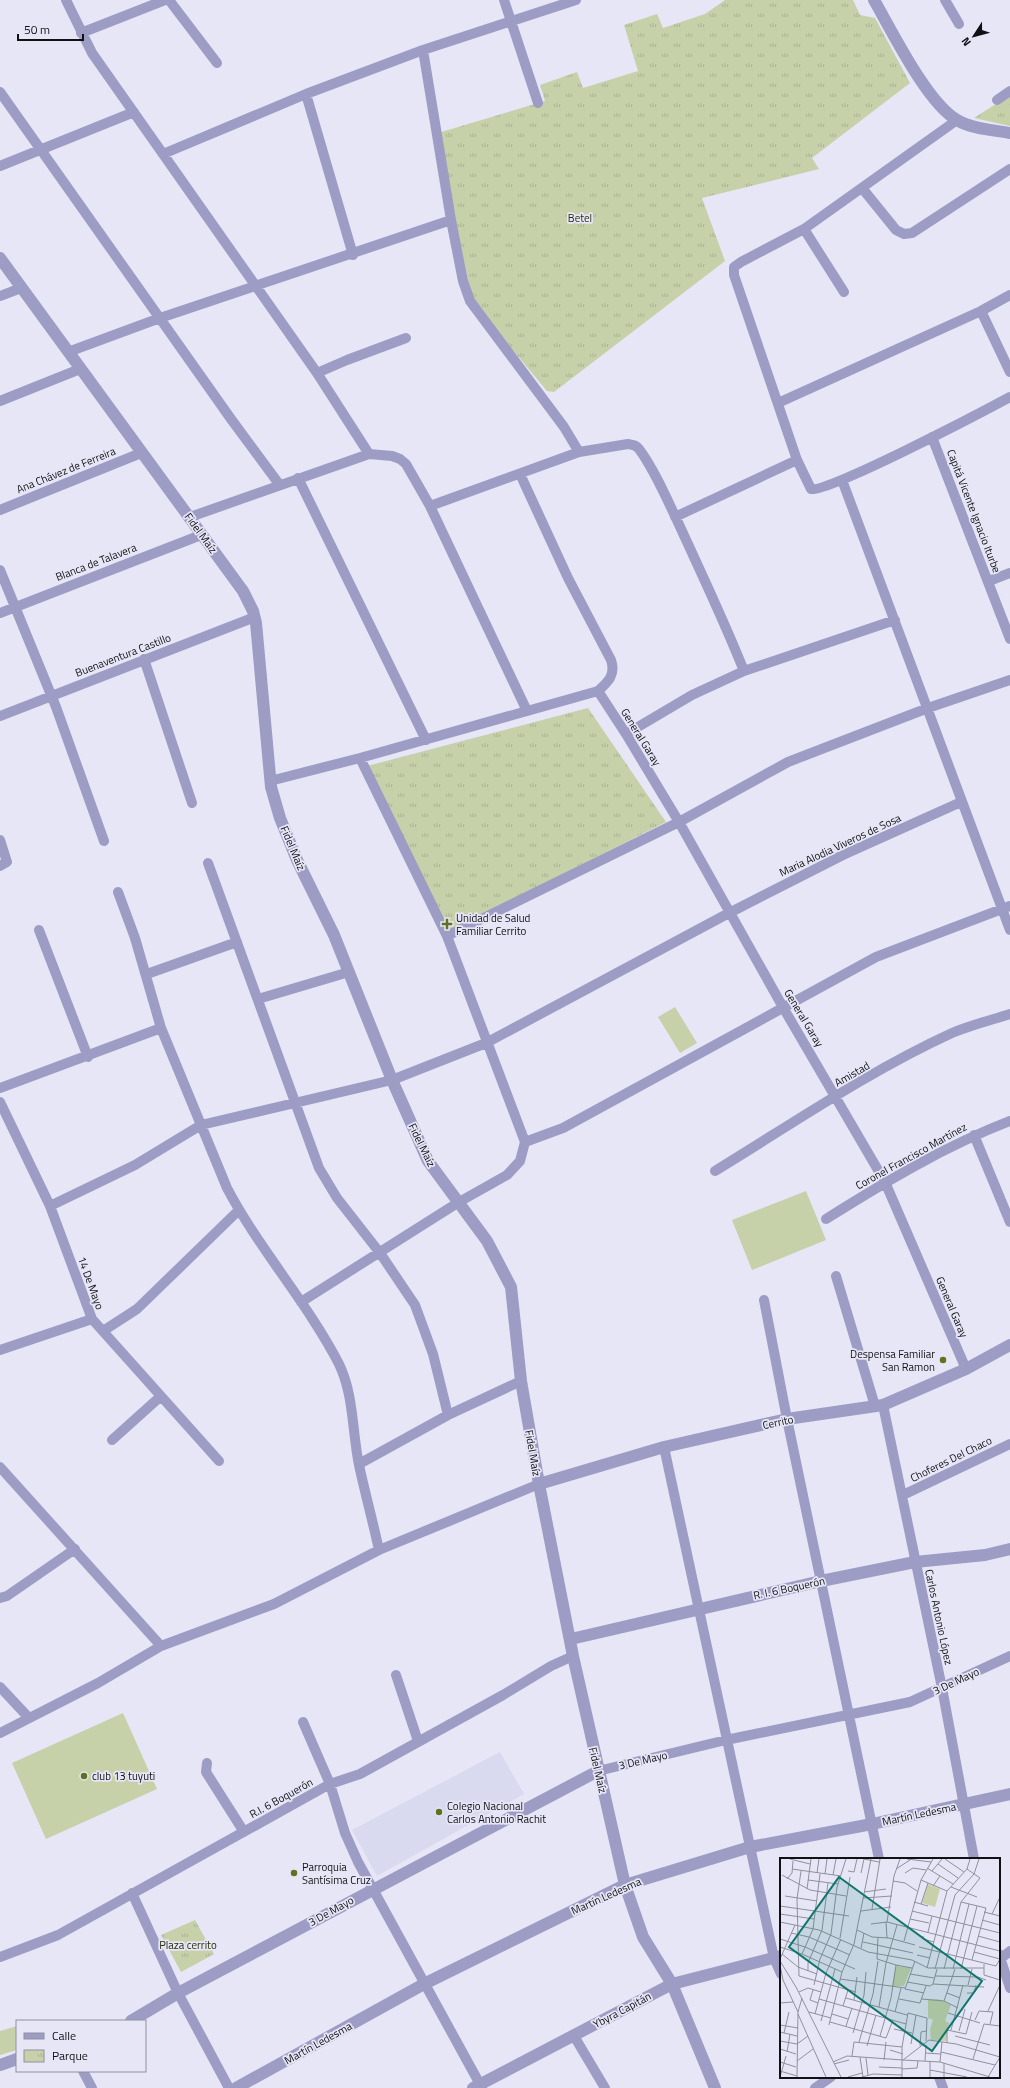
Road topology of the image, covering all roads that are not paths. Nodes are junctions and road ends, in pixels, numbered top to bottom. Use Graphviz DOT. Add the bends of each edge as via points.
graph roads {
  1 [pos="66,0"];
  2 [pos="165,0"];
  3 [pos="168,0"];
  4 [pos="504,0"];
  5 [pos="576,0"];
  6 [pos="874,0"];
  7 [pos="945,0"];
  8 [pos="512,22"];
  9 [pos="959,24"];
  10 [pos="81,33"];
  11 [pos="423,50"];
  12 [pos="217,63"];
  13 [pos="1010,91"];
  14 [pos="0,92"];
  15 [pos="306,94"];
  16 [pos="997,100"];
  17 [pos="538,103"];
  18 [pos="134,112"];
  19 [pos="957,120"];
  20 [pos="1010,133"];
  21 [pos="42,149"];
  22 [pos="163,154"];
  23 [pos="0,166"];
  24 [pos="1010,169"];
  25 [pos="862,188"];
  26 [pos="451,220"];
  27 [pos="804,229"];
  28 [pos="353,255"];
  29 [pos="0,258"];
  30 [pos="256,285"];
  31 [pos="21,288"];
  32 [pos="844,292"];
  33 [pos="1010,295"];
  34 [pos="0,296"];
  35 [pos="981,311"];
  36 [pos="160,318"];
  37 [pos="406,338"];
  38 [pos="68,352"];
  39 [pos="80,369"];
  40 [pos="1010,372"];
  41 [pos="317,373"];
  42 [pos="1010,397"];
  43 [pos="0,401"];
  44 [pos="778,403"];
  45 [pos="932,437"];
  46 [pos="579,452"];
  47 [pos="141,453"];
  48 [pos="369,454"];
  49 [pos="797,460"];
  50 [pos="520,474"];
  51 [pos="298,478"];
  52 [pos="842,480"];
  53 [pos="279,484"];
  54 [pos="430,506"];
  55 [pos="0,510"];
  56 [pos="190,517"];
  57 [pos="675,517"];
  58 [pos="201,534"];
  59 [pos="0,570"];
  60 [pos="1010,573"];
  61 [pos="989,581"];
  62 [pos="15,607"];
  63 [pos="0,613"];
  64 [pos="255,617"];
  65 [pos="895,620"];
  66 [pos="1010,639"];
  67 [pos="144,659"];
  68 [pos="744,671"];
  69 [pos="1010,680"];
  70 [pos="598,691"];
  71 [pos="51,695"];
  72 [pos="928,708"];
  73 [pos="528,711"];
  74 [pos="0,716"];
  75 [pos="626,734"];
  76 [pos="426,740"];
  77 [pos="360,758"];
  78 [pos="270,781"];
  79 [pos="961,802"];
  80 [pos="192,803"];
  81 [pos="679,822"];
  82 [pos="0,840"];
  83 [pos="104,841"];
  84 [pos="208,863"];
  85 [pos="0,866"];
  86 [pos="118,892"];
  87 [pos="1006,907"];
  88 [pos="729,913"];
  89 [pos="39,930"];
  90 [pos="1010,930"];
  91 [pos="447,936"];
  92 [pos="237,942"];
  93 [pos="349,972"];
  94 [pos="147,974"];
  95 [pos="258,999"];
  96 [pos="784,1009"];
  97 [pos="1010,1014"];
  98 [pos="161,1028"];
  99 [pos="486,1043"];
  100 [pos="88,1057"];
  101 [pos="392,1080"];
  102 [pos="0,1088"];
  103 [pos="837,1096"];
  104 [pos="0,1102"];
  105 [pos="296,1104"];
  106 [pos="1010,1121"];
  107 [pos="202,1125"];
  108 [pos="974,1135"];
  109 [pos="525,1142"];
  110 [pos="715,1172"];
  111 [pos="885,1182"];
  112 [pos="459,1202"];
  113 [pos="50,1206"];
  114 [pos="239,1210"];
  115 [pos="826,1219"];
  116 [pos="1010,1222"];
  117 [pos="380,1253"];
  118 [pos="836,1276"];
  119 [pos="764,1300"];
  120 [pos="301,1302"];
  121 [pos="92,1319"];
  122 [pos="104,1331"];
  123 [pos="1010,1345"];
  124 [pos="0,1350"];
  125 [pos="966,1368"];
  126 [pos="522,1381"];
  127 [pos="161,1396"];
  128 [pos="879,1406"];
  129 [pos="448,1415"];
  130 [pos="787,1419"];
  131 [pos="112,1440"];
  132 [pos="1010,1444"];
  133 [pos="664,1447"];
  134 [pos="219,1461"];
  135 [pos="359,1464"];
  136 [pos="0,1467"];
  137 [pos="539,1484"];
  138 [pos="903,1495"];
  139 [pos="1010,1548"];
  140 [pos="75,1549"];
  141 [pos="379,1550"];
  142 [pos="915,1562"];
  143 [pos="821,1581"];
  144 [pos="0,1598"];
  145 [pos="700,1608"];
  146 [pos="571,1639"];
  147 [pos="161,1646"];
  148 [pos="573,1656"];
  149 [pos="1010,1656"];
  150 [pos="396,1675"];
  151 [pos="0,1688"];
  152 [pos="942,1688"];
  153 [pos="848,1715"];
  154 [pos="29,1718"];
  155 [pos="303,1722"];
  156 [pos="0,1733"];
  157 [pos="726,1740"];
  158 [pos="418,1741"];
  159 [pos="207,1762"];
  160 [pos="598,1770"];
  161 [pos="330,1784"];
  162 [pos="1010,1794"];
  163 [pos="964,1804"];
  164 [pos="872,1824"];
  165 [pos="244,1832"];
  166 [pos="750,1847"];
  167 [pos="879,1858"];
  168 [pos="974,1858"];
  169 [pos="625,1885"];
  170 [pos="372,1888"];
  171 [pos="132,1894"];
  172 [pos="1010,1951"];
  173 [pos="0,1957"];
  174 [pos="778,1957"];
  175 [pos="1000,1958"];
  176 [pos="780,1968"];
  177 [pos="424,1984"];
  178 [pos="672,1984"];
  179 [pos="1010,1988"];
  180 [pos="178,1992"];
  181 [pos="133,2020"];
  182 [pos="574,2036"];
  183 [pos="16,2059"];
  184 [pos="0,2065"];
  185 [pos="84,2072"];
  186 [pos="940,2078"];
  187 [pos="826,2081"];
  188 [pos="478,2087"];
  189 [pos="92,2088"];
  190 [pos="230,2088"];
  191 [pos="236,2088"];
  192 [pos="605,2088"];
  193 [pos="715,2088"];
  194 [pos="815,2088"];
  195 [pos="943,2088"];
  1 -- 10 [label="street"];
  2 -- 10 [label="street"];
  3 -- 12 [label="street"];
  4 -- 8 [label="street"];
  5 -- 8 [label="street"];
  6 -- 19 [label="street" via="931,95"];
  7 -- 9 [label="street"];
  8 -- 11 [label="street"];
  8 -- 17 [label="street"];
  10 -- 18 [label="street" via="92,53"];
  11 -- 15 [label="street"];
  11 -- 26 [label="street"];
  13 -- 16 [label="street"];
  14 -- 21 [label="street"];
  15 -- 22 [label="street"];
  15 -- 28 [label="street"];
  18 -- 21 [label="street"];
  18 -- 22 [label="street"];
  19 -- 20 [label="street" via="973,126"];
  19 -- 25 [label="street"];
  21 -- 23 [label="street"];
  21 -- 36 [label="street"];
  22 -- 30 [label="street"];
  24 -- 25 [label="street" via="912,233 904,234 896,230"];
  25 -- 27 [label="street"];
  26 -- 28 [label="street"];
  26 -- 46 [label="street" via="463,281 470,301 564,427"];
  27 -- 32 [label="street"];
  27 -- 44 [label="street" via="734,267 734,275"];
  28 -- 30 [label="street"];
  29 -- 31 [label="street, Fidel Maíz"];
  30 -- 36 [label="street"];
  30 -- 41 [label="street"];
  31 -- 34 [label="street"];
  31 -- 38 [label="street, Fidel Maíz"];
  33 -- 35 [label="street"];
  35 -- 40 [label="street"];
  35 -- 44 [label="street"];
  36 -- 38 [label="street"];
  36 -- 53 [label="street"];
  37 -- 41 [label="street"];
  38 -- 39 [label="street, Fidel Maíz"];
  39 -- 43 [label="street"];
  39 -- 47 [label="street, Fidel Maíz"];
  41 -- 48 [label="street"];
  42 -- 45 [label="street"];
  44 -- 49 [label="street"];
  45 -- 52 [label="street"];
  45 -- 61 [label="street, Capitá Vicente Ignacio Iturbe"];
  46 -- 50 [label="street"];
  46 -- 57 [label="street" via="634,445 656,478"];
  47 -- 55 [label="street, Ana Chávez de Ferreira"];
  47 -- 56 [label="street, Fidel Maíz"];
  48 -- 51 [label="street"];
  48 -- 54 [label="street" via="387,455 406,464"];
  49 -- 52 [label="street" via="811,489 821,489"];
  49 -- 57 [label="street"];
  50 -- 54 [label="street"];
  50 -- 70 [label="street" via="568,578 611,660 614,669 612,677"];
  51 -- 53 [label="street"];
  51 -- 76 [label="street"];
  52 -- 65 [label="street"];
  53 -- 56 [label="street"];
  54 -- 73 [label="street"];
  56 -- 58 [label="street, Fidel Maíz"];
  57 -- 68 [label="street"];
  58 -- 62 [label="street, Blanca de Talavera"];
  58 -- 64 [label="street, Fidel Maíz" via="243,591"];
  59 -- 62 [label="street"];
  60 -- 61 [label="street"];
  61 -- 66 [label="street, Capitá Vicente Ignacio Iturbe"];
  62 -- 63 [label="street, Blanca de Talavera"];
  62 -- 71 [label="street"];
  64 -- 67 [label="street, Buenaventura Castillo"];
  64 -- 78 [label="street, Fidel Maíz"];
  65 -- 68 [label="street"];
  65 -- 72 [label="street"];
  67 -- 71 [label="street, Buenaventura Castillo"];
  67 -- 80 [label="street"];
  68 -- 75 [label="street" via="692,695"];
  69 -- 72 [label="street"];
  70 -- 73 [label="street"];
  70 -- 75 [label="street, General Garay"];
  71 -- 74 [label="street, Buenaventura Castillo"];
  71 -- 83 [label="street"];
  72 -- 79 [label="street"];
  72 -- 81 [label="street" via="788,762"];
  73 -- 76 [label="street"];
  75 -- 81 [label="street, General Garay"];
  76 -- 77 [label="street"];
  77 -- 78 [label="street"];
  77 -- 91 [label="street"];
  78 -- 93 [label="street, Fidel Maíz" via="280,818 297,860"];
  79 -- 87 [label="street"];
  79 -- 88 [label="street, Maria Alodia Viveros de Sosa" via="843,855"];
  81 -- 88 [label="street, General Garay"];
  81 -- 91 [label="street"];
  82 -- 85 [label="street" via="7,862"];
  84 -- 92 [label="street"];
  86 -- 94 [label="street"];
  87 -- 90 [label="street"];
  87 -- 96 [label="street" via="876,958"];
  88 -- 96 [label="street, General Garay"];
  88 -- 99 [label="street, Maria Alodia Viveros de Sosa"];
  89 -- 100 [label="street"];
  91 -- 99 [label="street"];
  92 -- 94 [label="street"];
  92 -- 95 [label="street"];
  93 -- 95 [label="street"];
  93 -- 101 [label="street, Fidel Maíz"];
  94 -- 98 [label="street"];
  95 -- 105 [label="street"];
  96 -- 103 [label="street, General Garay"];
  96 -- 109 [label="street" via="563,1128"];
  97 -- 103 [label="street, Amistad" via="954,1032"];
  98 -- 100 [label="street"];
  98 -- 107 [label="street"];
  99 -- 101 [label="street, Maria Alodia Viveros de Sosa"];
  99 -- 109 [label="street"];
  100 -- 102 [label="street"];
  101 -- 105 [label="street, Maria Alodia Viveros de Sosa"];
  101 -- 112 [label="street, Fidel Maíz" via="428,1161"];
  103 -- 110 [label="street, Amistad"];
  103 -- 111 [label="street, General Garay"];
  104 -- 113 [label="street, 14 De Mayo"];
  105 -- 107 [label="street, Maria Alodia Viveros de Sosa"];
  105 -- 117 [label="street" via="326,1182"];
  106 -- 108 [label="street, Coronel Francisco Martínez"];
  107 -- 113 [label="street, Maria Alodia Viveros de Sosa" via="135,1166"];
  107 -- 114 [label="street" via="227,1188"];
  108 -- 111 [label="street, Coronel Francisco Martínez"];
  108 -- 116 [label="street"];
  109 -- 112 [label="street" via="520,1161 510,1172"];
  111 -- 115 [label="street, Coronel Francisco Martínez"];
  111 -- 125 [label="street, General Garay"];
  112 -- 117 [label="street"];
  112 -- 126 [label="street, Fidel Maíz" via="486,1241 511,1287"];
  113 -- 121 [label="street, 14 De Mayo"];
  114 -- 120 [label="street"];
  114 -- 122 [label="street" via="136,1309"];
  117 -- 120 [label="street"];
  117 -- 129 [label="street" via="415,1305 433,1354"];
  118 -- 128 [label="street, Carlos Antonio López"];
  119 -- 130 [label="street"];
  120 -- 135 [label="street" via="339,1365 345,1380 350,1396"];
  121 -- 122 [label="street, 14 De Mayo"];
  121 -- 124 [label="street"];
  122 -- 127 [label="street, 14 De Mayo"];
  123 -- 125 [label="street, Cerrito"];
  125 -- 128 [label="street, Cerrito"];
  126 -- 129 [label="street"];
  126 -- 137 [label="street, Fidel Maíz"];
  127 -- 131 [label="street"];
  127 -- 134 [label="street, 14 De Mayo"];
  128 -- 130 [label="street, Cerrito"];
  128 -- 138 [label="street, Carlos Antonio López"];
  129 -- 135 [label="street"];
  130 -- 133 [label="street, Cerrito"];
  130 -- 143 [label="street"];
  132 -- 138 [label="street, Choferes Del Chaco"];
  133 -- 137 [label="street, Cerrito"];
  133 -- 145 [label="street"];
  135 -- 141 [label="street"];
  136 -- 140 [label="street"];
  137 -- 141 [label="street"];
  137 -- 146 [label="street, Fidel Maíz"];
  138 -- 142 [label="street, Carlos Antonio López"];
  139 -- 142 [label="street, R. I. 6 Boquerón" via="985,1555"];
  140 -- 144 [label="street" via="7,1596"];
  140 -- 147 [label="street"];
  141 -- 147 [label="street" via="274,1604"];
  142 -- 143 [label="street, R. I. 6 Boquerón"];
  142 -- 152 [label="street, Carlos Antonio López"];
  143 -- 145 [label="street, R. I. 6 Boquerón"];
  143 -- 153 [label="street"];
  145 -- 146 [label="street, R. I. 6 Boquerón"];
  145 -- 157 [label="street"];
  146 -- 148 [label="street, Fidel Maíz"];
  147 -- 154 [label="street"];
  148 -- 158 [label="street, R.I. 6 Boquerón"];
  148 -- 160 [label="street, Fidel Maíz"];
  149 -- 152 [label="street, 3 De Mayo"];
  150 -- 158 [label="street"];
  151 -- 154 [label="street"];
  152 -- 153 [label="street, 3 De Mayo" via="910,1702"];
  152 -- 163 [label="street, Carlos Antonio López"];
  153 -- 157 [label="street, 3 De Mayo"];
  153 -- 164 [label="street"];
  154 -- 156 [label="street"];
  155 -- 161 [label="street"];
  157 -- 160 [label="street, 3 De Mayo"];
  157 -- 166 [label="street"];
  158 -- 161 [label="street, R.I. 6 Boquerón" via="360,1774"];
  159 -- 165 [label="street" via="206,1772"];
  160 -- 169 [label="street, Fidel Maíz"];
  160 -- 170 [label="street, 3 De Mayo"];
  161 -- 165 [label="street, R.I. 6 Boquerón"];
  161 -- 170 [label="street" via="345,1833"];
  162 -- 163 [label="street, Martín Ledesma"];
  163 -- 164 [label="street, Martín Ledesma"];
  163 -- 168 [label="street, Carlos Antonio López"];
  164 -- 166 [label="street, Martín Ledesma"];
  164 -- 167 [label="street"];
  165 -- 171 [label="street, R.I. 6 Boquerón"];
  166 -- 169 [label="street, Martín Ledesma"];
  166 -- 174 [label="street"];
  169 -- 177 [label="street, Martín Ledesma"];
  169 -- 178 [label="street, Fidel Maíz" via="643,1937"];
  170 -- 177 [label="street"];
  170 -- 180 [label="street, 3 De Mayo" via="282,1939"];
  171 -- 173 [label="street, R.I. 6 Boquerón" via="58,1935"];
  171 -- 180 [label="street"];
  172 -- 175 [label="street"];
  174 -- 176 [label="street"];
  174 -- 178 [label="street, Ybyra Capitán"];
  175 -- 179 [label="street"];
  177 -- 188 [label="street"];
  177 -- 191 [label="street, Martín Ledesma"];
  178 -- 182 [label="street, Ybyra Capitán"];
  178 -- 193 [label="street, Fidel Maíz"];
  180 -- 181 [label="street, 3 De Mayo"];
  180 -- 190 [label="street"];
  182 -- 188 [label="street, Ybyra Capitán"];
  182 -- 192 [label="street"];
  183 -- 184 [label="street"];
  185 -- 189 [label="street"];
  186 -- 195 [label="street"];
  187 -- 194 [label="street"];
}
